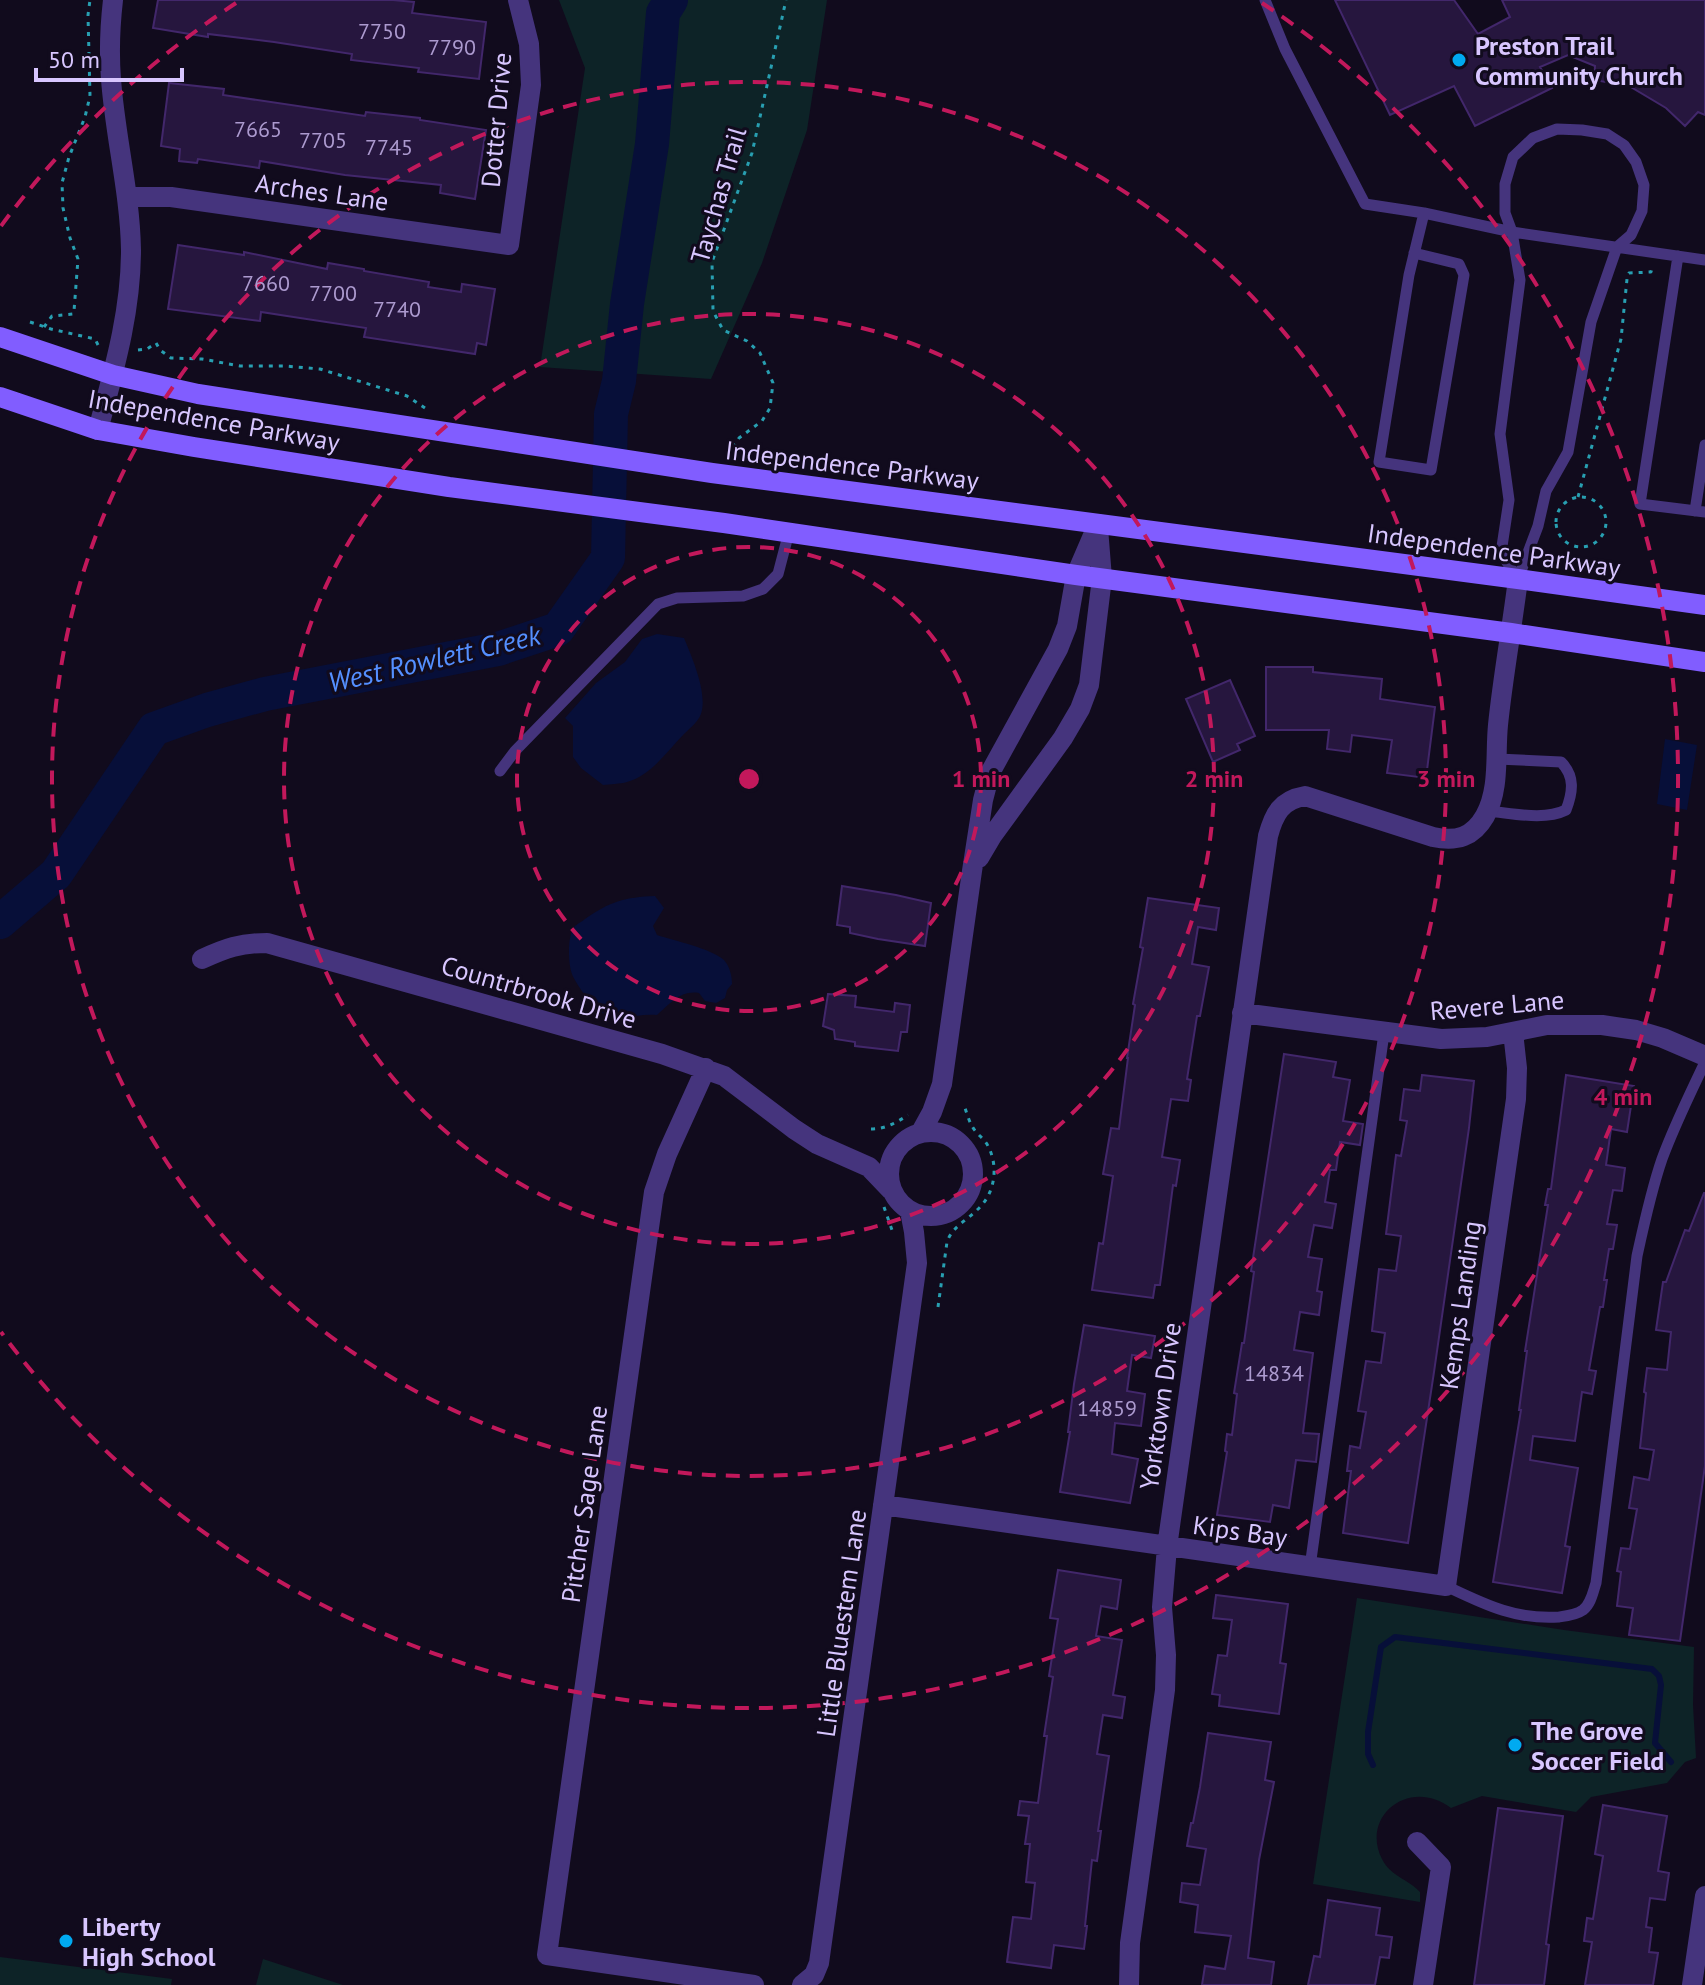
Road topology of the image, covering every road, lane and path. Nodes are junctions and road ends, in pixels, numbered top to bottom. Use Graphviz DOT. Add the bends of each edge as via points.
graph roads {
  1 [pos="90,0"];
  2 [pos="113,0"];
  3 [pos="518,0"];
  4 [pos="786,0"];
  5 [pos="1265,0"];
  6 [pos="127,197"];
  7 [pos="1424,213"];
  8 [pos="1512,232"];
  9 [pos="509,245"];
  10 [pos="1617,247"];
  11 [pos="1414,253"];
  12 [pos="1653,253"];
  13 [pos="1678,256"];
  14 [pos="1705,260"];
  15 [pos="30,322"];
  16 [pos="44,327"];
  17 [pos="0,337"];
  18 [pos="118,353"];
  19 [pos="113,375"];
  20 [pos="0,397"];
  21 [pos="429,410"];
  22 [pos="98,430"];
  23 [pos="1705,445"];
  24 [pos="728,456"];
  25 [pos="1578,497"];
  26 [pos="1700,512"];
  27 [pos="1098,524"];
  28 [pos="789,532"];
  29 [pos="1076,575"];
  30 [pos="1102,578"];
  31 [pos="1518,579"];
  32 [pos="1705,605"];
  33 [pos="1511,633"];
  34 [pos="1705,662"];
  35 [pos="1497,759"];
  36 [pos="500,771"];
  37 [pos="1487,811"];
  38 [pos="972,871"];
  39 [pos="202,959"];
  40 [pos="1242,1013"];
  41 [pos="1513,1032"];
  42 [pos="1384,1033"];
  43 [pos="1705,1059"];
  44 [pos="706,1068"];
  45 [pos="942,1084"];
  46 [pos="965,1108"];
  47 [pos="908,1115"];
  48 [pos="871,1129"];
  49 [pos="921,1132"];
  50 [pos="960,1142"];
  51 [pos="897,1148"];
  52 [pos="842,1154"];
  53 [pos="891,1190"];
  54 [pos="910,1211"];
  55 [pos="950,1212"];
  56 [pos="917,1263"];
  57 [pos="938,1307"];
  58 [pos="883,1505"];
  59 [pos="1167,1547"];
  60 [pos="1310,1567"];
  61 [pos="1446,1586"];
  62 [pos="1417,1842"];
  63 [pos="1705,1896"];
  64 [pos="803,1984"];
  65 [pos="754,1985"];
  66 [pos="1129,1985"];
  67 [pos="1423,1985"];
  68 [pos="1692,1985"];
  1 -- 16 [label="path" via="90,96 62,183 63,208 78,259 74,311 52,316"];
  2 -- 6 [label="street" via="111,79"];
  3 -- 9 [label="street, Dotter Drive" via="529,44 531,85"];
  4 -- 24 [label="path, Taychas Trail" via="752,153 712,262 713,311 723,330 760,353 773,383 770,408 762,421 739,438"];
  5 -- 7 [label="lane" via="1365,204"];
  6 -- 9 [label="street, Arches Lane" via="156,195"];
  6 -- 18 [label="street" via="130,275"];
  7 -- 8 [label="lane"];
  7 -- 11 [label="lane"];
  8 -- 10 [label="lane"];
  8 -- 10 [label="lane" via="1505,213 1505,184 1513,157 1533,138 1557,129 1582,130 1607,134 1624,145 1644,185 1642,211 1631,235"];
  8 -- 31 [label="lane" via="1520,280 1500,434 1509,500 1501,553"];
  10 -- 12 [label="lane"];
  10 -- 31 [label="lane" via="1591,322 1568,452 1546,491"];
  11 -- 11 [label="lane" via="1379,462 1431,470 1464,275 1459,264"];
  12 -- 13 [label="lane"];
  12 -- 25 [label="path" via="1651,272 1629,273 1627,279 1621,339"];
  13 -- 14 [label="lane"];
  13 -- 26 [label="lane" via="1640,504"];
  15 -- 16 [label="path"];
  16 -- 18 [label="path" via="95,339 100,349"];
  17 -- 19 [label="main road, Independence Parkway"];
  18 -- 19 [label="street"];
  18 -- 21 [label="path" via="156,343 171,358 320,369 407,396"];
  19 -- 22 [label="street"];
  19 -- 27 [label="main road, Independence Parkway" via="198,394 453,434"];
  20 -- 22 [label="main road, Independence Parkway"];
  22 -- 28 [label="main road, Independence Parkway" via="449,487"];
  23 -- 26 [label="lane"];
  25 -- 25 [label="path" via="1565,503 1556,519 1562,538 1580,547 1596,543 1606,522 1600,505"];
  27 -- 29 [label="street"];
  27 -- 30 [label="street"];
  27 -- 31 [label="main road, Independence Parkway"];
  28 -- 29 [label="main road, Independence Parkway"];
  28 -- 36 [label="lane" via="778,574 763,589 743,596 677,598 658,604"];
  29 -- 30 [label="main road, Independence Parkway"];
  29 -- 38 [label="street" via="1058,649 990,773"];
  30 -- 33 [label="main road, Independence Parkway"];
  30 -- 38 [label="street" via="1089,685 1080,709"];
  31 -- 32 [label="main road, Independence Parkway"];
  31 -- 33 [label="street"];
  33 -- 34 [label="main road, Independence Parkway"];
  33 -- 35 [label="street"];
  35 -- 37 [label="street"];
  35 -- 37 [label="lane" via="1561,762 1569,769 1572,795 1566,810 1557,815"];
  37 -- 40 [label="street, Yorktown Drive" via="1469,835 1446,840 1305,796 1278,810 1268,836"];
  38 -- 45 [label="street"];
  39 -- 44 [label="street, Countrbrook Drive" via="227,947 267,943"];
  40 -- 42 [label="street, Revere Lane"];
  40 -- 59 [label="street, Yorktown Drive"];
  41 -- 42 [label="street, Revere Lane" via="1454,1039"];
  41 -- 43 [label="street, Revere Lane" via="1602,1025 1663,1038"];
  41 -- 61 [label="street, Kemps Landing" via="1516,1099"];
  42 -- 60 [label="lane"];
  43 -- 61 [label="lane" via="1648,1204 1589,1603 1568,1616 1516,1615"];
  44 -- 52 [label="street, Countrbrook Drive" via="817,1144"];
  44 -- 65 [label="street, Pitcher Sage Lane" via="654,1192 547,1955"];
  45 -- 49 [label="street"];
  45 -- 50 [label="street"];
  46 -- 57 [label="path" via="990,1149 994,1178 981,1207 950,1235"];
  47 -- 48 [label="path"];
  49 -- 50 [label="street" via="935,1131"];
  49 -- 51 [label="street"];
  50 -- 55 [label="street" via="968,1153 973,1180 969,1193"];
  51 -- 52 [label="street"];
  51 -- 53 [label="street" via="890,1161"];
  52 -- 53 [label="street, Countrbrook Drive" via="869,1167"];
  53 -- 54 [label="street"];
  54 -- 55 [label="street" via="923,1216"];
  54 -- 56 [label="street, Little Bluestem Lane"];
  55 -- 56 [label="street, Little Bluestem Lane" via="936,1223"];
  56 -- 58 [label="street, Little Bluestem Lane"];
  58 -- 59 [label="street, Kips Bay"];
  58 -- 64 [label="street, Little Bluestem Lane" via="819,1963"];
  59 -- 60 [label="street, Kips Bay"];
  59 -- 66 [label="street, Yorktown Drive" via="1162,1597 1165,1690 1130,1943"];
  60 -- 61 [label="street, Kips Bay"];
  62 -- 67 [label="street" via="1441,1867"];
  63 -- 68 [label="street"];
}
